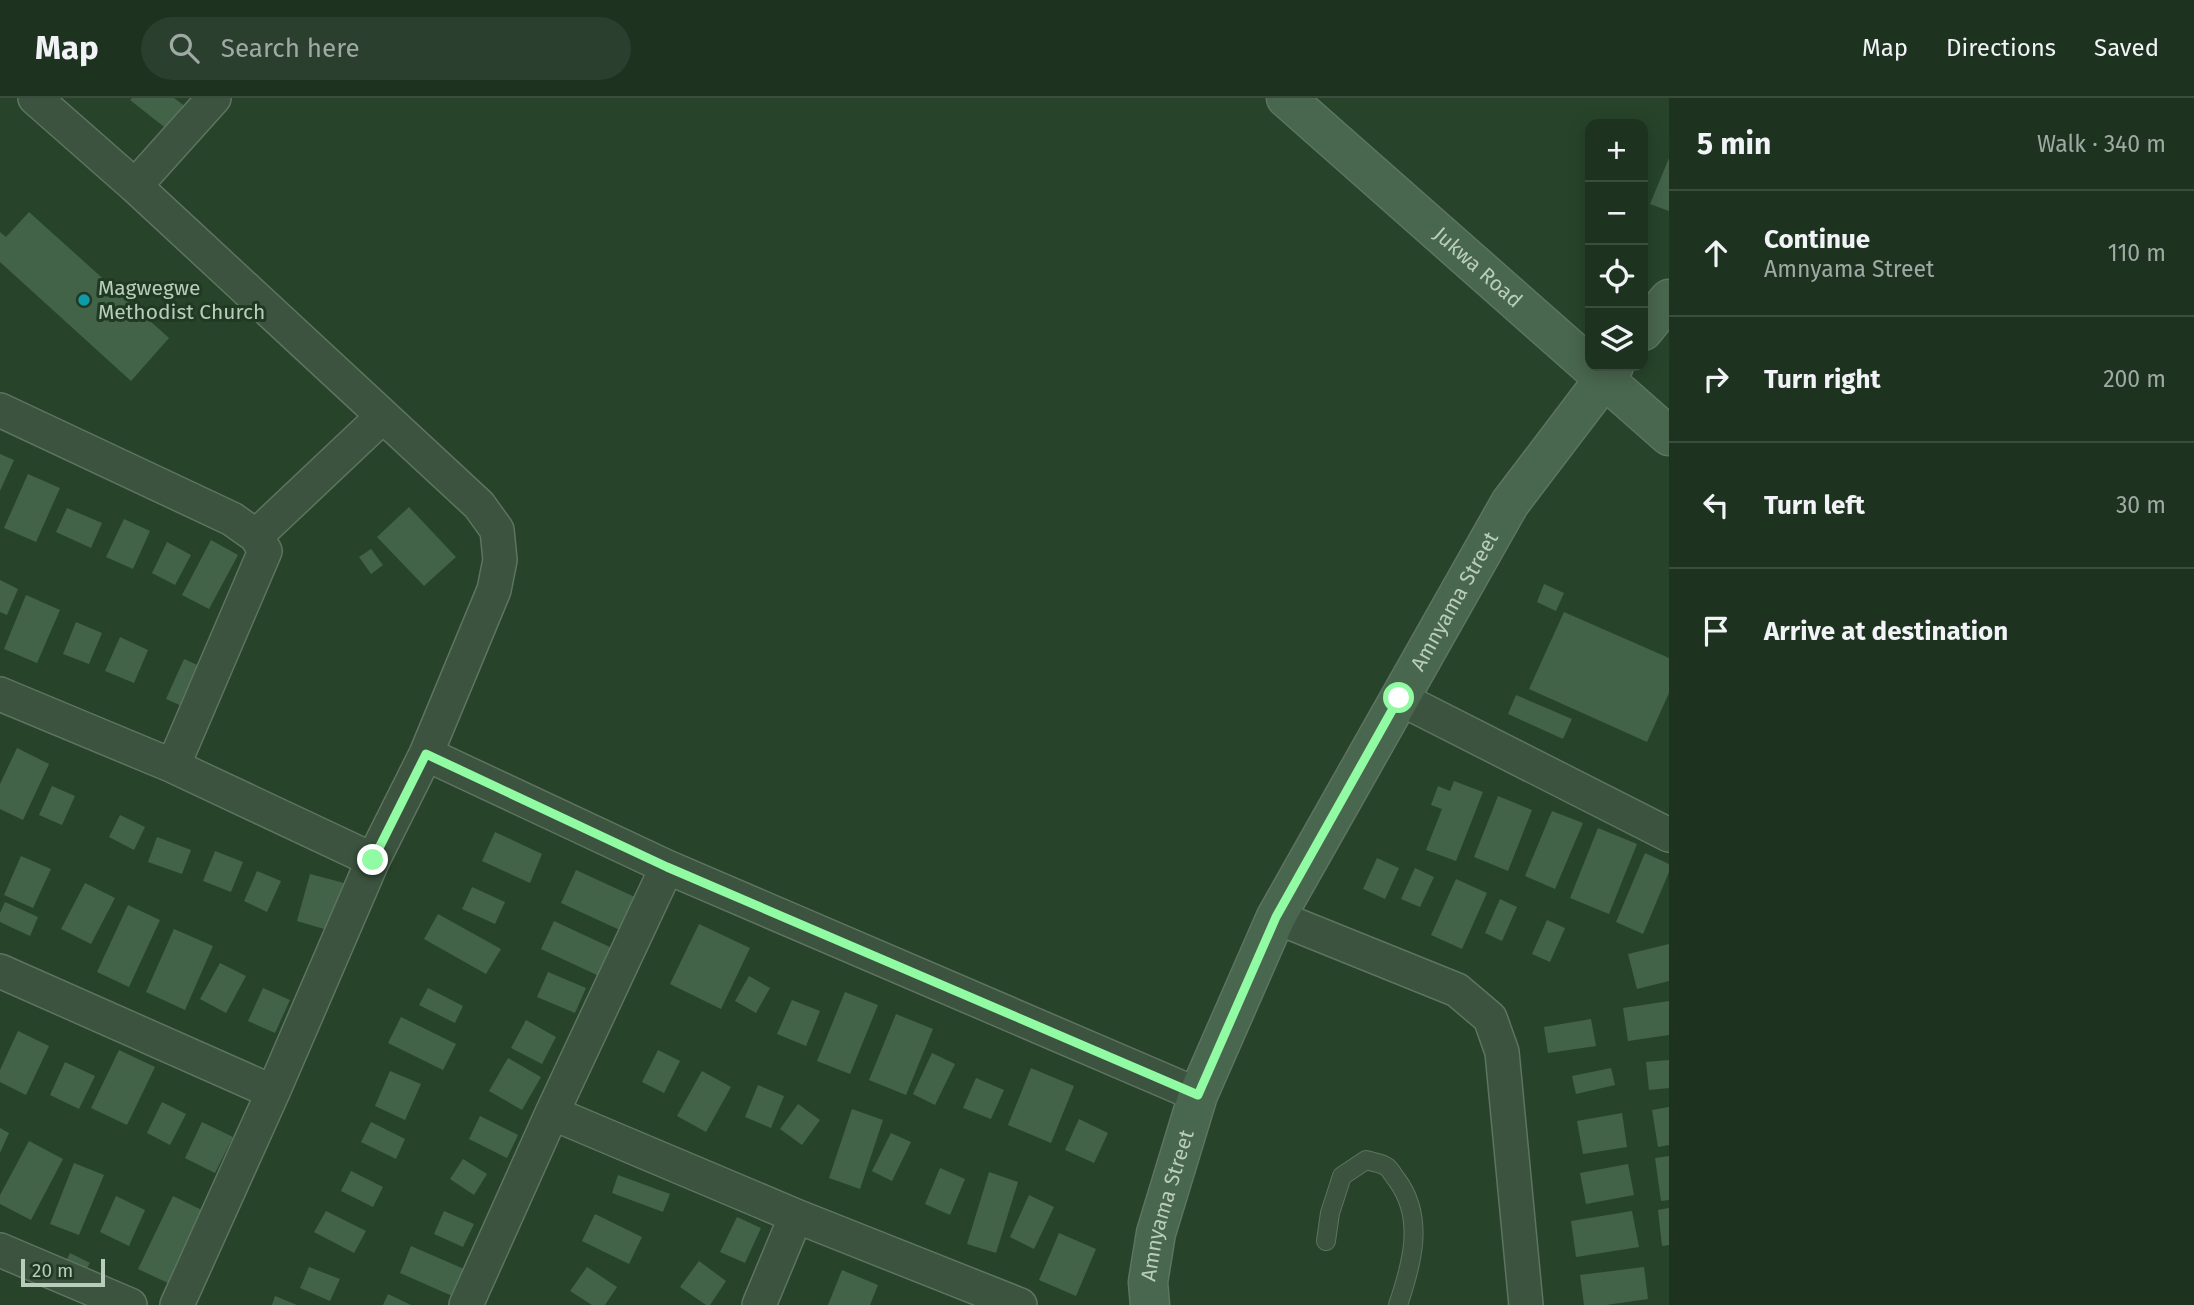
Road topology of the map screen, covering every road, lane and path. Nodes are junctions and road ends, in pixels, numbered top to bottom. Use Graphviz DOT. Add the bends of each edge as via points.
graph roads {
  1 [pos="35,98"];
  2 [pos="214,98"];
  3 [pos="1286,98"];
  4 [pos="135,186"];
  5 [pos="1669,299"];
  6 [pos="1648,325"];
  7 [pos="1609,372"];
  8 [pos="0,410"];
  9 [pos="383,416"];
  10 [pos="1669,436"];
  11 [pos="256,536"];
  12 [pos="0,694"];
  13 [pos="1399,698"];
  14 [pos="426,754"];
  15 [pos="173,766"];
  16 [pos="1669,835"];
  17 [pos="373,860"];
  18 [pos="667,867"];
  19 [pos="1276,917"];
  20 [pos="0,971"];
  21 [pos="273,1092"];
  22 [pos="1198,1095"];
  23 [pos="552,1112"];
  24 [pos="796,1216"];
  25 [pos="1326,1241"];
  26 [pos="0,1250"];
  27 [pos="130,1305"];
  28 [pos="177,1305"];
  29 [pos="466,1305"];
  30 [pos="759,1305"];
  31 [pos="1020,1305"];
  32 [pos="1150,1305"];
  33 [pos="1398,1305"];
  34 [pos="1526,1305"];
  1 -- 4 [label="street"];
  2 -- 4 [label="street"];
  3 -- 7 [label="street, Jukwa Road"];
  4 -- 9 [label="street"];
  5 -- 6 [label="street"];
  7 -- 10 [label="street, Jukwa Road"];
  7 -- 13 [label="street, Amnyama Street" via="1510,503"];
  8 -- 11 [label="street" via="232,519"];
  9 -- 11 [label="street"];
  9 -- 14 [label="street" via="479,505 497,530 500,560 494,590"];
  11 -- 15 [label="street" via="265,551"];
  12 -- 15 [label="street"];
  13 -- 16 [label="street"];
  13 -- 19 [label="street, Amnyama Street"];
  14 -- 17 [label="street"];
  14 -- 18 [label="street"];
  15 -- 17 [label="street"];
  17 -- 21 [label="street"];
  18 -- 22 [label="street"];
  18 -- 23 [label="street"];
  19 -- 22 [label="street, Amnyama Street"];
  19 -- 34 [label="street" via="1457,990 1490,1018 1502,1052"];
  20 -- 21 [label="street"];
  21 -- 28 [label="street"];
  22 -- 32 [label="street, Amnyama Street" via="1156,1233 1148,1282"];
  23 -- 24 [label="street"];
  23 -- 29 [label="street"];
  24 -- 30 [label="street"];
  24 -- 31 [label="street"];
  25 -- 33 [label="lane" via="1342,1176 1366,1160 1387,1167 1412,1212 1414,1245"];
  26 -- 27 [label="street"];
}
